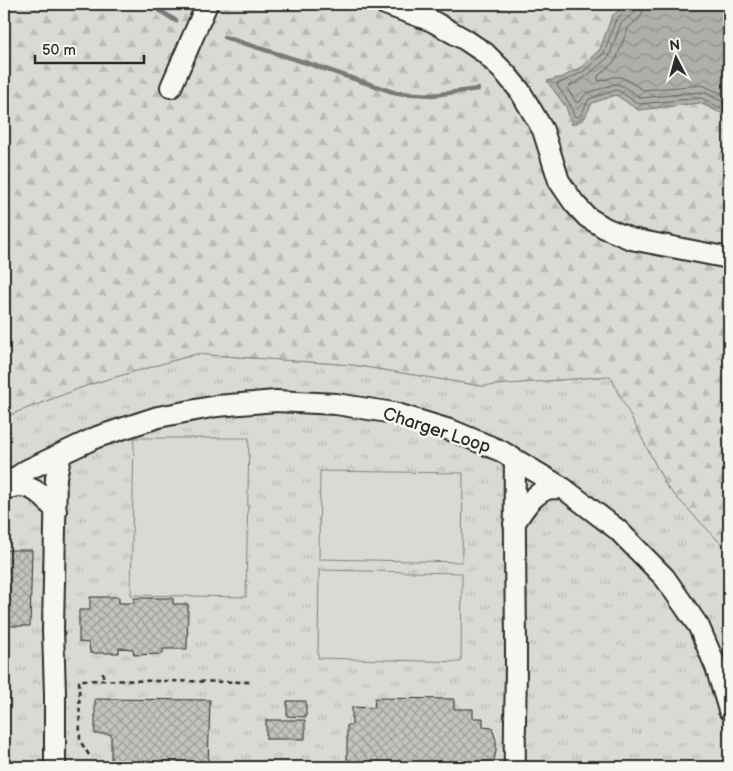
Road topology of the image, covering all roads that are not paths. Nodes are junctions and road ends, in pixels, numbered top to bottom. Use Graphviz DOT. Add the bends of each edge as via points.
graph roads {
  1 [pos="208,4"];
  2 [pos="385,4"];
  3 [pos="171,87"];
  4 [pos="729,258"];
  5 [pos="61,454"];
  6 [pos="515,460"];
  7 [pos="4,488"];
  8 [pos="563,488"];
  9 [pos="56,511"];
  10 [pos="514,524"];
  11 [pos="729,710"];
  12 [pos="55,767"];
  13 [pos="515,767"];
  1 -- 3 [label="street"];
  2 -- 4 [label="street" via="432,21 464,39 485,53 506,74 543,130 559,182 587,217 631,239"];
  5 -- 6 [label="street, Charger Loop" via="97,437 158,417 217,406 276,401 336,404 394,413 453,431 501,450"];
  5 -- 7 [label="street, Charger Loop" via="27,470"];
  5 -- 9 [label="street" via="56,477"];
  6 -- 8 [label="street, Charger Loop"];
  6 -- 10 [label="street"];
  7 -- 9 [label="street" via="21,486 33,489"];
  8 -- 10 [label="street" via="548,489 534,497 524,506"];
  8 -- 11 [label="street, Charger Loop" via="618,530 665,578 699,627"];
  9 -- 12 [label="street" via="52,630"];
  10 -- 13 [label="street"];
}
